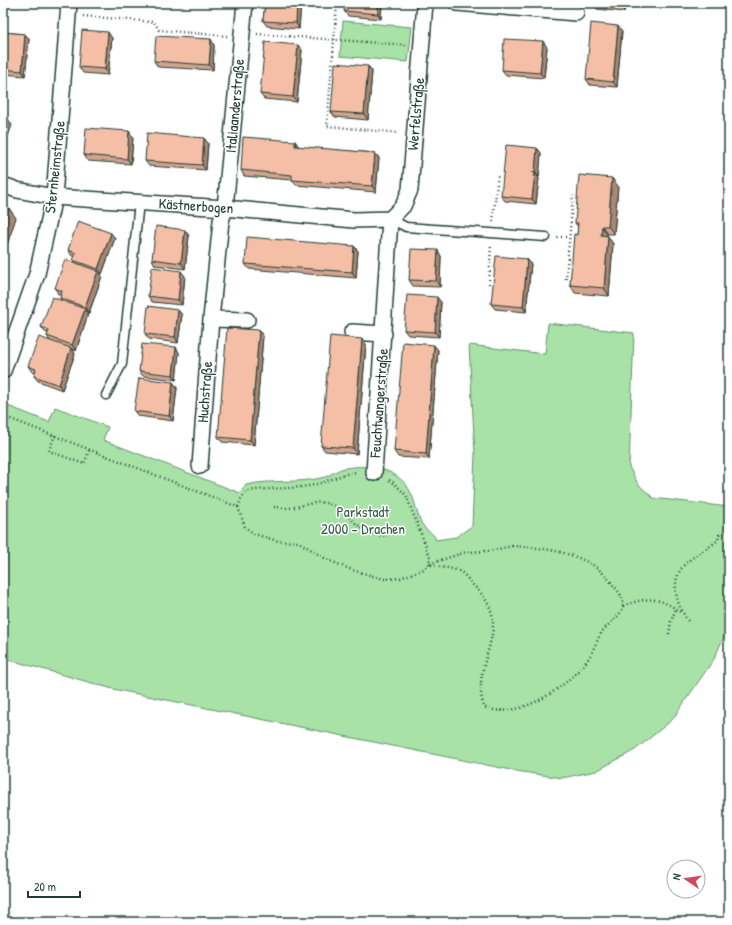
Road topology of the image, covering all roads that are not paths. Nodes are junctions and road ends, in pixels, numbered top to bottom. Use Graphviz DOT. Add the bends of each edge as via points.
graph roads {
  1 [pos="245,3"];
  2 [pos="425,3"];
  3 [pos="458,3"];
  4 [pos="68,9"];
  5 [pos="576,13"];
  6 [pos="3,185"];
  7 [pos="54,197"];
  8 [pos="139,202"];
  9 [pos="225,208"];
  10 [pos="390,219"];
  11 [pos="546,237"];
  12 [pos="211,319"];
  13 [pos="247,320"];
  14 [pos="352,332"];
  15 [pos="384,334"];
  16 [pos="3,371"];
  17 [pos="106,396"];
  18 [pos="200,466"];
  19 [pos="374,473"];
  1 -- 9 [label="street, Italiaanderstraße"];
  2 -- 10 [label="street, Werfelstraße" via="410,190 403,206"];
  3 -- 5 [label="street"];
  4 -- 7 [label="street, Sternheimstraße"];
  6 -- 7 [label="street, Kästnerbogen"];
  7 -- 8 [label="street, Kästnerbogen"];
  7 -- 16 [label="street, Sternheimstraße" via="37,274"];
  8 -- 9 [label="street, Kästnerbogen"];
  8 -- 17 [label="lane" via="122,364"];
  9 -- 10 [label="street, Kästnerbogen" via="354,220"];
  9 -- 12 [label="street, Huchstraße" via="221,221"];
  10 -- 11 [label="lane" via="406,227"];
  10 -- 15 [label="street, Feuchtwangerstraße"];
  12 -- 13 [label="street"];
  12 -- 18 [label="street, Huchstraße"];
  14 -- 15 [label="street, Feuchtwangerstraße"];
  15 -- 19 [label="street, Feuchtwangerstraße"];
}
